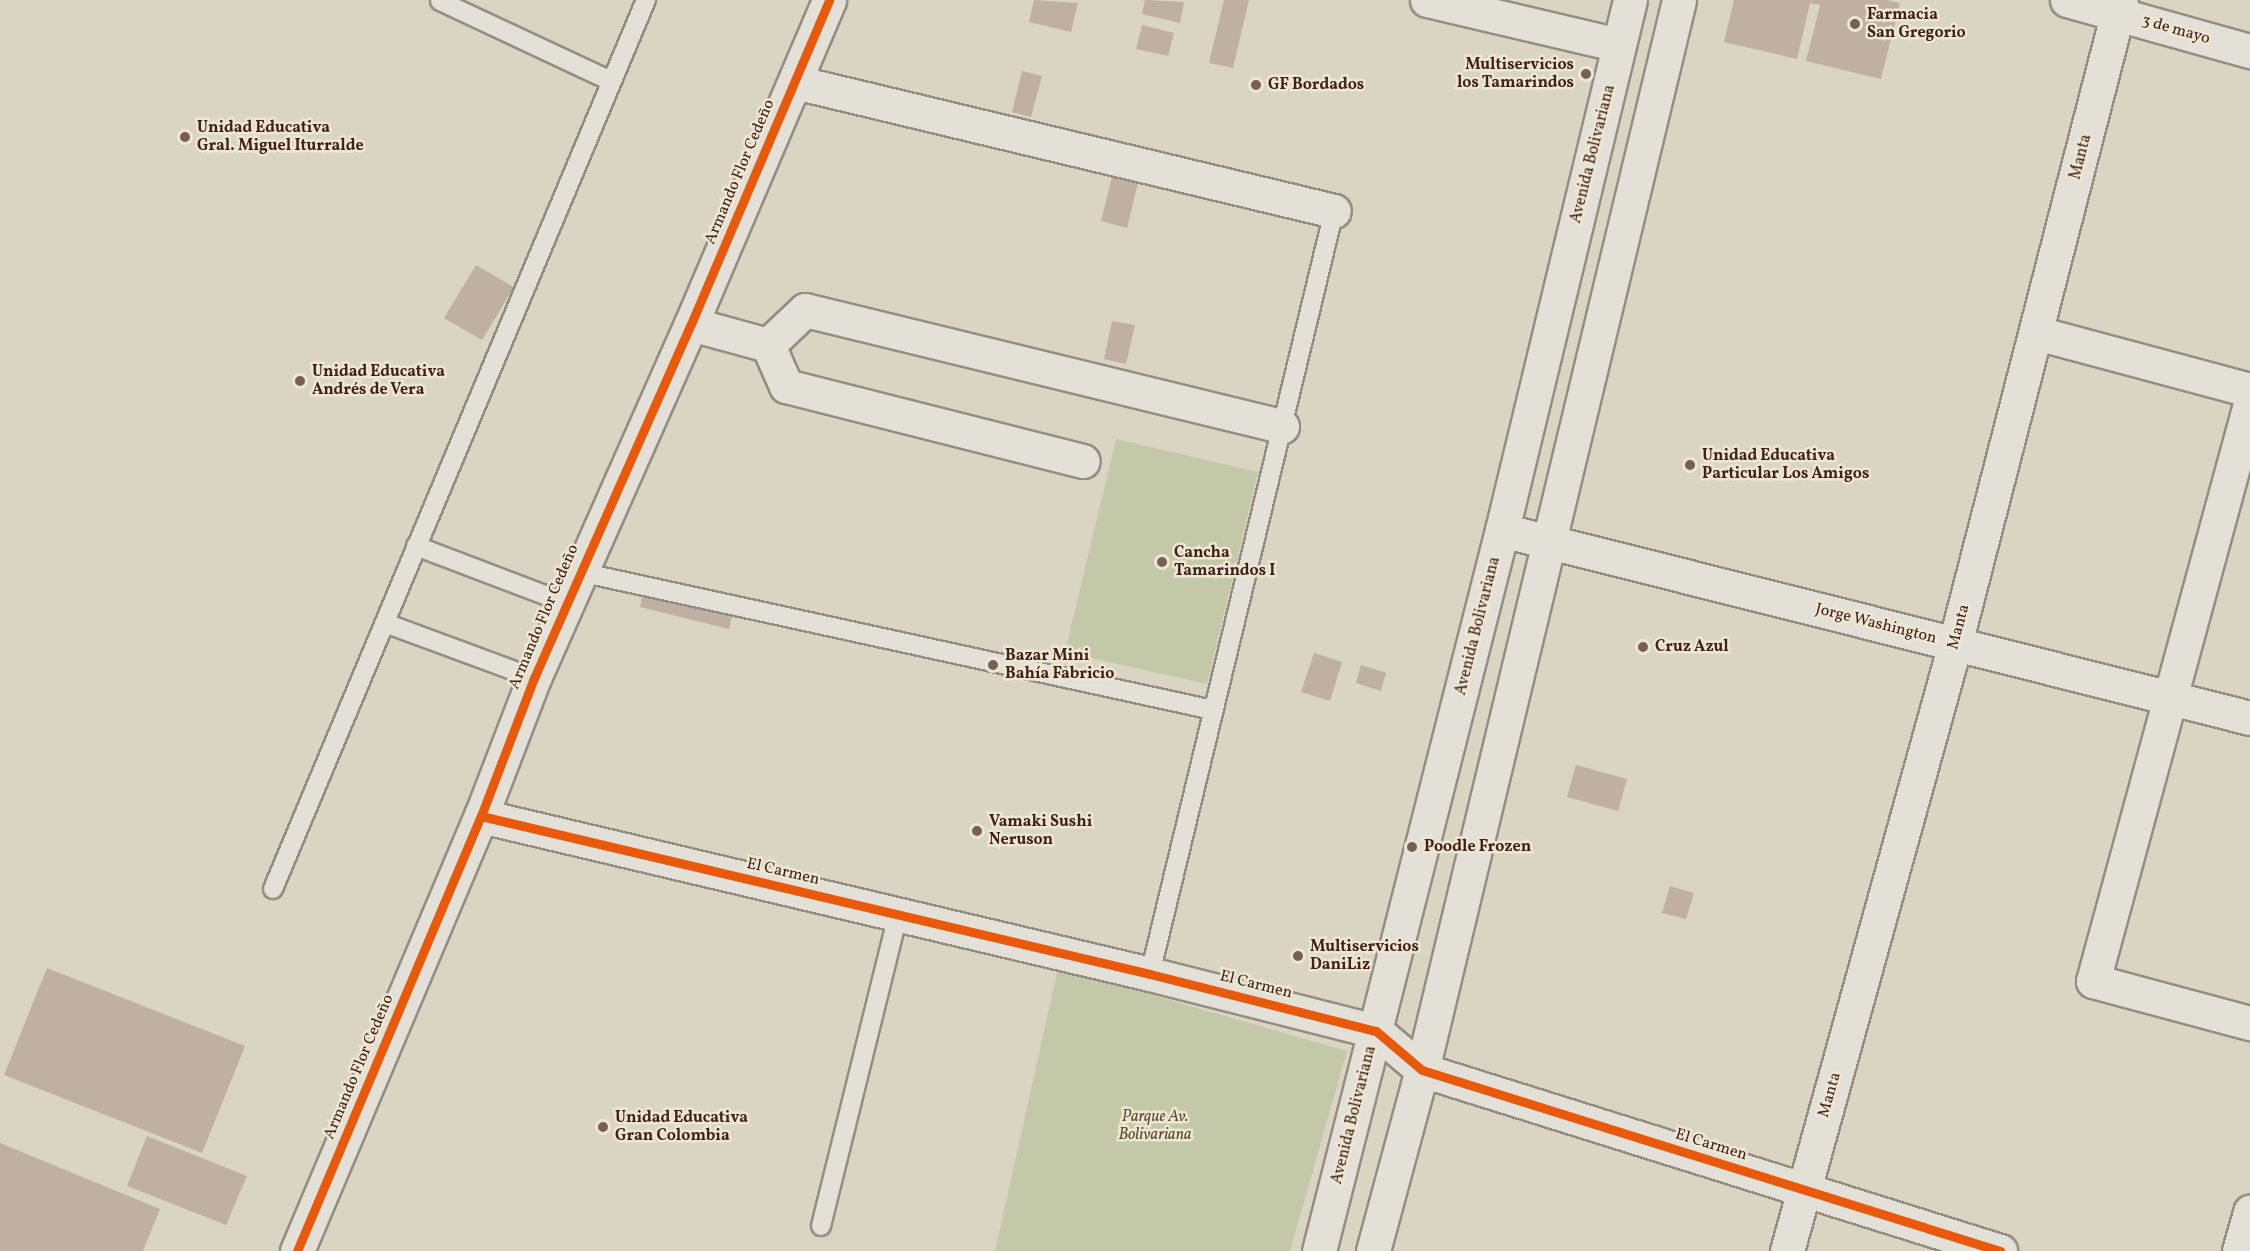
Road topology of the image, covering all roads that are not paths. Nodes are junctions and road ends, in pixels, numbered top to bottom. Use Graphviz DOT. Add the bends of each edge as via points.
graph roads {
  1 [pos="646,0"];
  2 [pos="830,0"];
  3 [pos="1427,0"];
  4 [pos="1630,0"];
  5 [pos="1679,0"];
  6 [pos="2067,0"];
  7 [pos="440,1"];
  8 [pos="2119,7"];
  9 [pos="1619,45"];
  10 [pos="2250,51"];
  11 [pos="611,81"];
  12 [pos="795,82"];
  13 [pos="1334,211"];
  14 [pos="691,324"];
  15 [pos="2037,333"];
  16 [pos="768,345"];
  17 [pos="2250,390"];
  18 [pos="2250,404"];
  19 [pos="1282,426"];
  20 [pos="1083,461"];
  21 [pos="1502,530"];
  22 [pos="1551,541"];
  23 [pos="416,546"];
  24 [pos="580,572"];
  25 [pos="566,603"];
  26 [pos="385,623"];
  27 [pos="1955,644"];
  28 [pos="534,678"];
  29 [pos="2170,698"];
  30 [pos="1213,710"];
  31 [pos="2250,718"];
  32 [pos="481,816"];
  33 [pos="273,889"];
  34 [pos="898,915"];
  35 [pos="1150,974"];
  36 [pos="2250,1023"];
  37 [pos="1376,1030"];
  38 [pos="1422,1070"];
  39 [pos="1804,1189"];
  40 [pos="2250,1212"];
  41 [pos="820,1226"];
  42 [pos="297,1251"];
  43 [pos="1319,1251"];
  44 [pos="1373,1251"];
  45 [pos="1786,1251"];
  46 [pos="2000,1251"];
  47 [pos="2239,1251"];
  1 -- 11 [label="lane"];
  2 -- 12 [label="street, Armando Flor Cedeño"];
  3 -- 9 [label="street"];
  4 -- 9 [label="street, Avenida Bolivariana"];
  5 -- 22 [label="street"];
  6 -- 8 [label="street, 3 de mayo"];
  7 -- 11 [label="lane"];
  8 -- 10 [label="street, 3 de mayo"];
  8 -- 15 [label="street, Manta"];
  9 -- 21 [label="street, Avenida Bolivariana"];
  11 -- 23 [label="lane"];
  12 -- 13 [label="street"];
  12 -- 14 [label="street, Armando Flor Cedeño"];
  13 -- 19 [label="lane"];
  14 -- 16 [label="street"];
  14 -- 24 [label="street, Armando Flor Cedeño"];
  15 -- 17 [label="street"];
  15 -- 27 [label="street, Manta"];
  16 -- 19 [label="street" via="806,310"];
  16 -- 20 [label="street" via="786,386"];
  18 -- 29 [label="street"];
  19 -- 30 [label="lane"];
  21 -- 22 [label="street, Jorge Washington"];
  21 -- 37 [label="street, Avenida Bolivariana"];
  22 -- 27 [label="street, Jorge Washington"];
  22 -- 38 [label="street"];
  23 -- 25 [label="lane"];
  23 -- 26 [label="lane"];
  24 -- 25 [label="street, Armando Flor Cedeño"];
  24 -- 30 [label="lane"];
  25 -- 28 [label="street, Armando Flor Cedeño"];
  26 -- 28 [label="lane"];
  26 -- 33 [label="lane"];
  27 -- 29 [label="street, Jorge Washington"];
  27 -- 39 [label="street, Manta"];
  28 -- 32 [label="street, Armando Flor Cedeño"];
  29 -- 31 [label="street, Jorge Washington"];
  29 -- 36 [label="street" via="2093,981"];
  30 -- 35 [label="lane"];
  32 -- 34 [label="street, El Carmen"];
  32 -- 42 [label="street, Armando Flor Cedeño"];
  34 -- 35 [label="street, El Carmen"];
  34 -- 41 [label="lane"];
  35 -- 37 [label="street, El Carmen"];
  37 -- 38 [label="street, El Carmen"];
  37 -- 43 [label="street, Avenida Bolivariana"];
  38 -- 39 [label="street, El Carmen"];
  38 -- 44 [label="street"];
  39 -- 45 [label="street, Manta"];
  39 -- 46 [label="street, El Carmen"];
  40 -- 47 [label="street"];
}
